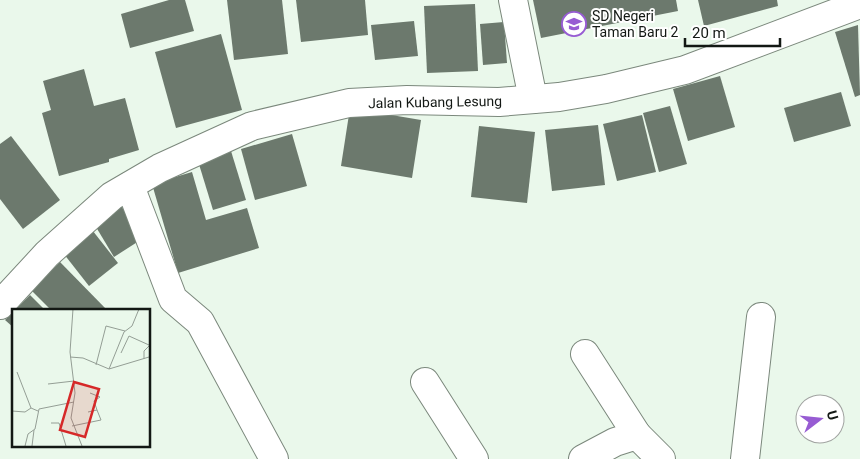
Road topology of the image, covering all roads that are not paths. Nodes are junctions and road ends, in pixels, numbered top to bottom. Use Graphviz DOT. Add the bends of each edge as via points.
graph roads {
  1 [pos="513,0"];
  2 [pos="860,4"];
  3 [pos="533,99"];
  4 [pos="130,186"];
  5 [pos="0,305"];
  6 [pos="761,317"];
  7 [pos="585,354"];
  8 [pos="425,382"];
  9 [pos="637,436"];
  10 [pos="274,459"];
  11 [pos="474,459"];
  12 [pos="583,459"];
  13 [pos="661,459"];
  14 [pos="745,459"];
  1 -- 3 [label="street"];
  2 -- 3 [label="street, Jalan Kubang Lesung" via="685,70 606,89"];
  3 -- 4 [label="street, Jalan Kubang Lesung" via="349,103 252,126 160,168"];
  4 -- 5 [label="street, Jalan Kubang Lesung" via="112,196 71,231"];
  4 -- 10 [label="street" via="174,299 200,322"];
  6 -- 14 [label="street"];
  7 -- 9 [label="street"];
  8 -- 11 [label="street"];
  9 -- 12 [label="street" via="616,442"];
  9 -- 13 [label="street"];
}
